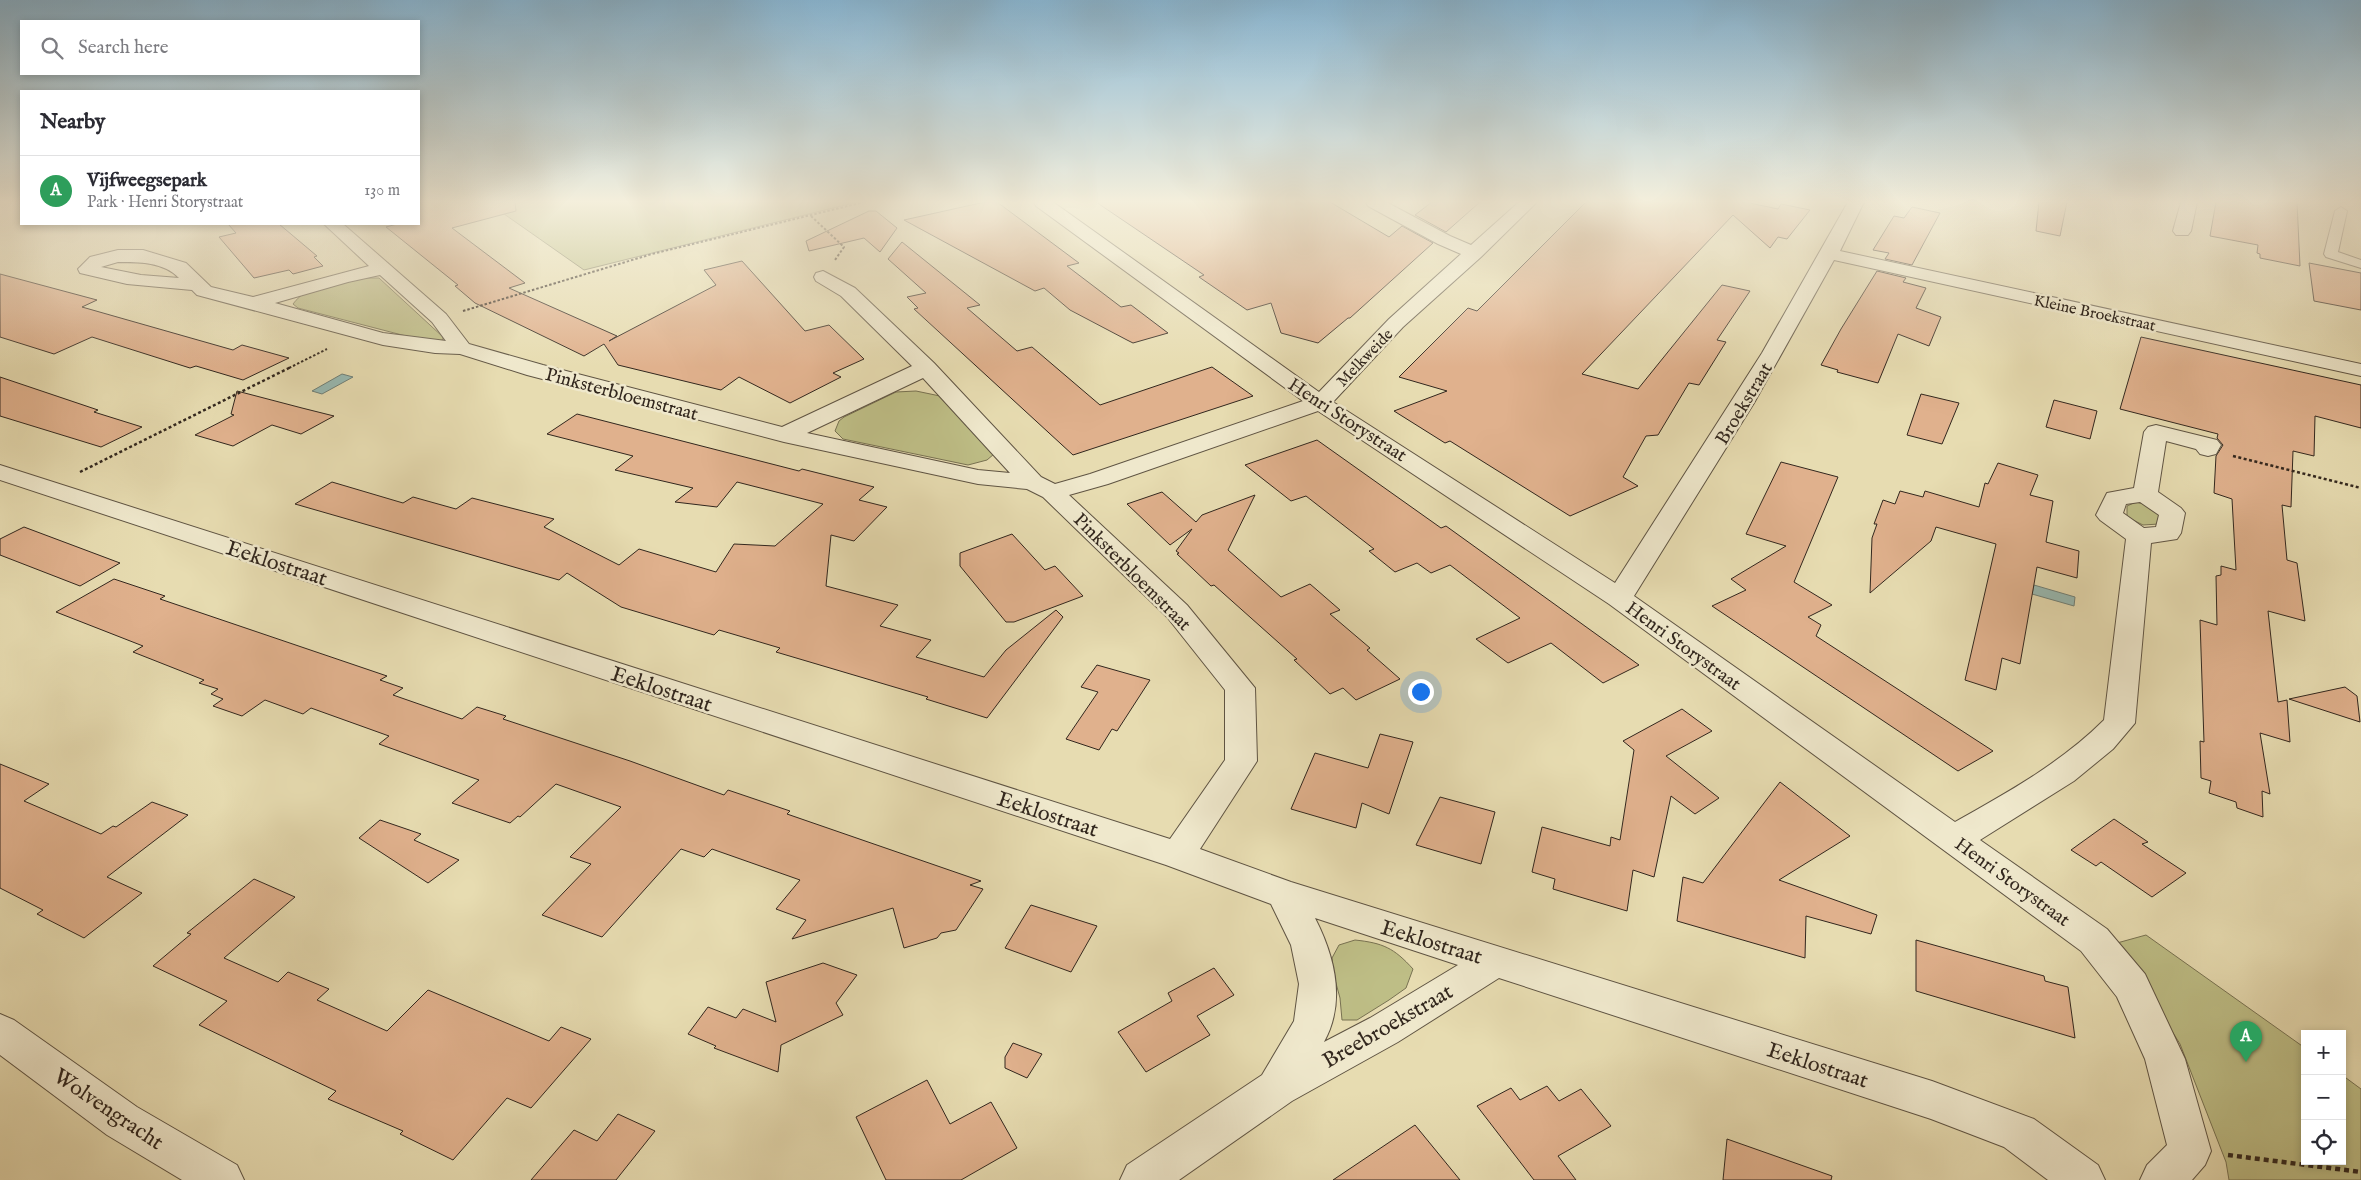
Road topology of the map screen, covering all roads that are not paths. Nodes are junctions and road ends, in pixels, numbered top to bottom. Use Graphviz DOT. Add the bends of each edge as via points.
graph roads {
  1 [pos="369,257"];
  2 [pos="1118,257"];
  3 [pos="1470,257"];
  4 [pos="1828,257"];
  5 [pos="1844,257"];
  6 [pos="2338,257"];
  7 [pos="2361,264"];
  8 [pos="382,269"];
  9 [pos="823,277"];
  10 [pos="195,284"];
  11 [pos="254,303"];
  12 [pos="462,348"];
  13 [pos="926,368"];
  14 [pos="2361,370"];
  15 [pos="1320,403"];
  16 [pos="784,435"];
  17 [pos="2208,449"];
  18 [pos="0,472"];
  19 [pos="1042,487"];
  20 [pos="1619,598"];
  21 [pos="1955,838"];
  22 [pos="1178,855"];
  23 [pos="1284,894"];
  24 [pos="1496,961"];
  25 [pos="0,1032"];
  26 [pos="1278,1088"];
  27 [pos="2176,1165"];
  28 [pos="222,1180"];
  29 [pos="1142,1180"];
  30 [pos="2083,1180"];
  1 -- 8 [label="street"];
  2 -- 15 [label="street, Henri Storystraat"];
  3 -- 15 [label="street, Melkweide" via="1396,323"];
  4 -- 20 [label="street, Broekstraat" via="1727,430"];
  5 -- 14 [label="street, Kleine Broekstraat"];
  6 -- 7 [label="lane"];
  8 -- 11 [label="street, Pinksterbloemstraat" via="344,276"];
  8 -- 12 [label="street" via="439,318"];
  9 -- 13 [label="street, Pinksterbloemstraat" via="848,292"];
  10 -- 11 [label="street, Pinksterbloemstraat" via="204,292"];
  11 -- 12 [label="street, Pinksterbloemstraat" via="359,333 429,348"];
  12 -- 16 [label="street, Pinksterbloemstraat"];
  13 -- 16 [label="street"];
  13 -- 19 [label="street, Pinksterbloemstraat"];
  15 -- 19 [label="street, Melkweide" via="1099,479"];
  15 -- 20 [label="street, Henri Storystraat"];
  16 -- 19 [label="street, Pinksterbloemstraat" via="978,477"];
  17 -- 21 [label="street" via="2209,446 2156,432 2145,494 2172,513 2168,533 2139,537 2119,722 2100,745 2029,796"];
  18 -- 22 [label="street, Eeklostraat"];
  19 -- 22 [label="street, Pinksterbloemstraat" via="1177,611 1240,688 1241,761"];
  20 -- 21 [label="street, Henri Storystraat"];
  21 -- 27 [label="street, Henri Storystraat" via="2094,940 2131,986 2165,1059"];
  22 -- 23 [label="street, Eeklostraat"];
  23 -- 24 [label="street, Eeklostraat"];
  23 -- 26 [label="street, Breebroekstraat" via="1310,945 1318,984 1313,1024"];
  24 -- 26 [label="street, Breebroekstraat" via="1384,1030"];
  24 -- 30 [label="street, Eeklostraat" via="1941,1104 2019,1133"];
  25 -- 28 [label="street, Wolvengracht" via="122,1121"];
  26 -- 29 [label="street, Breebroekstraat"];
}
